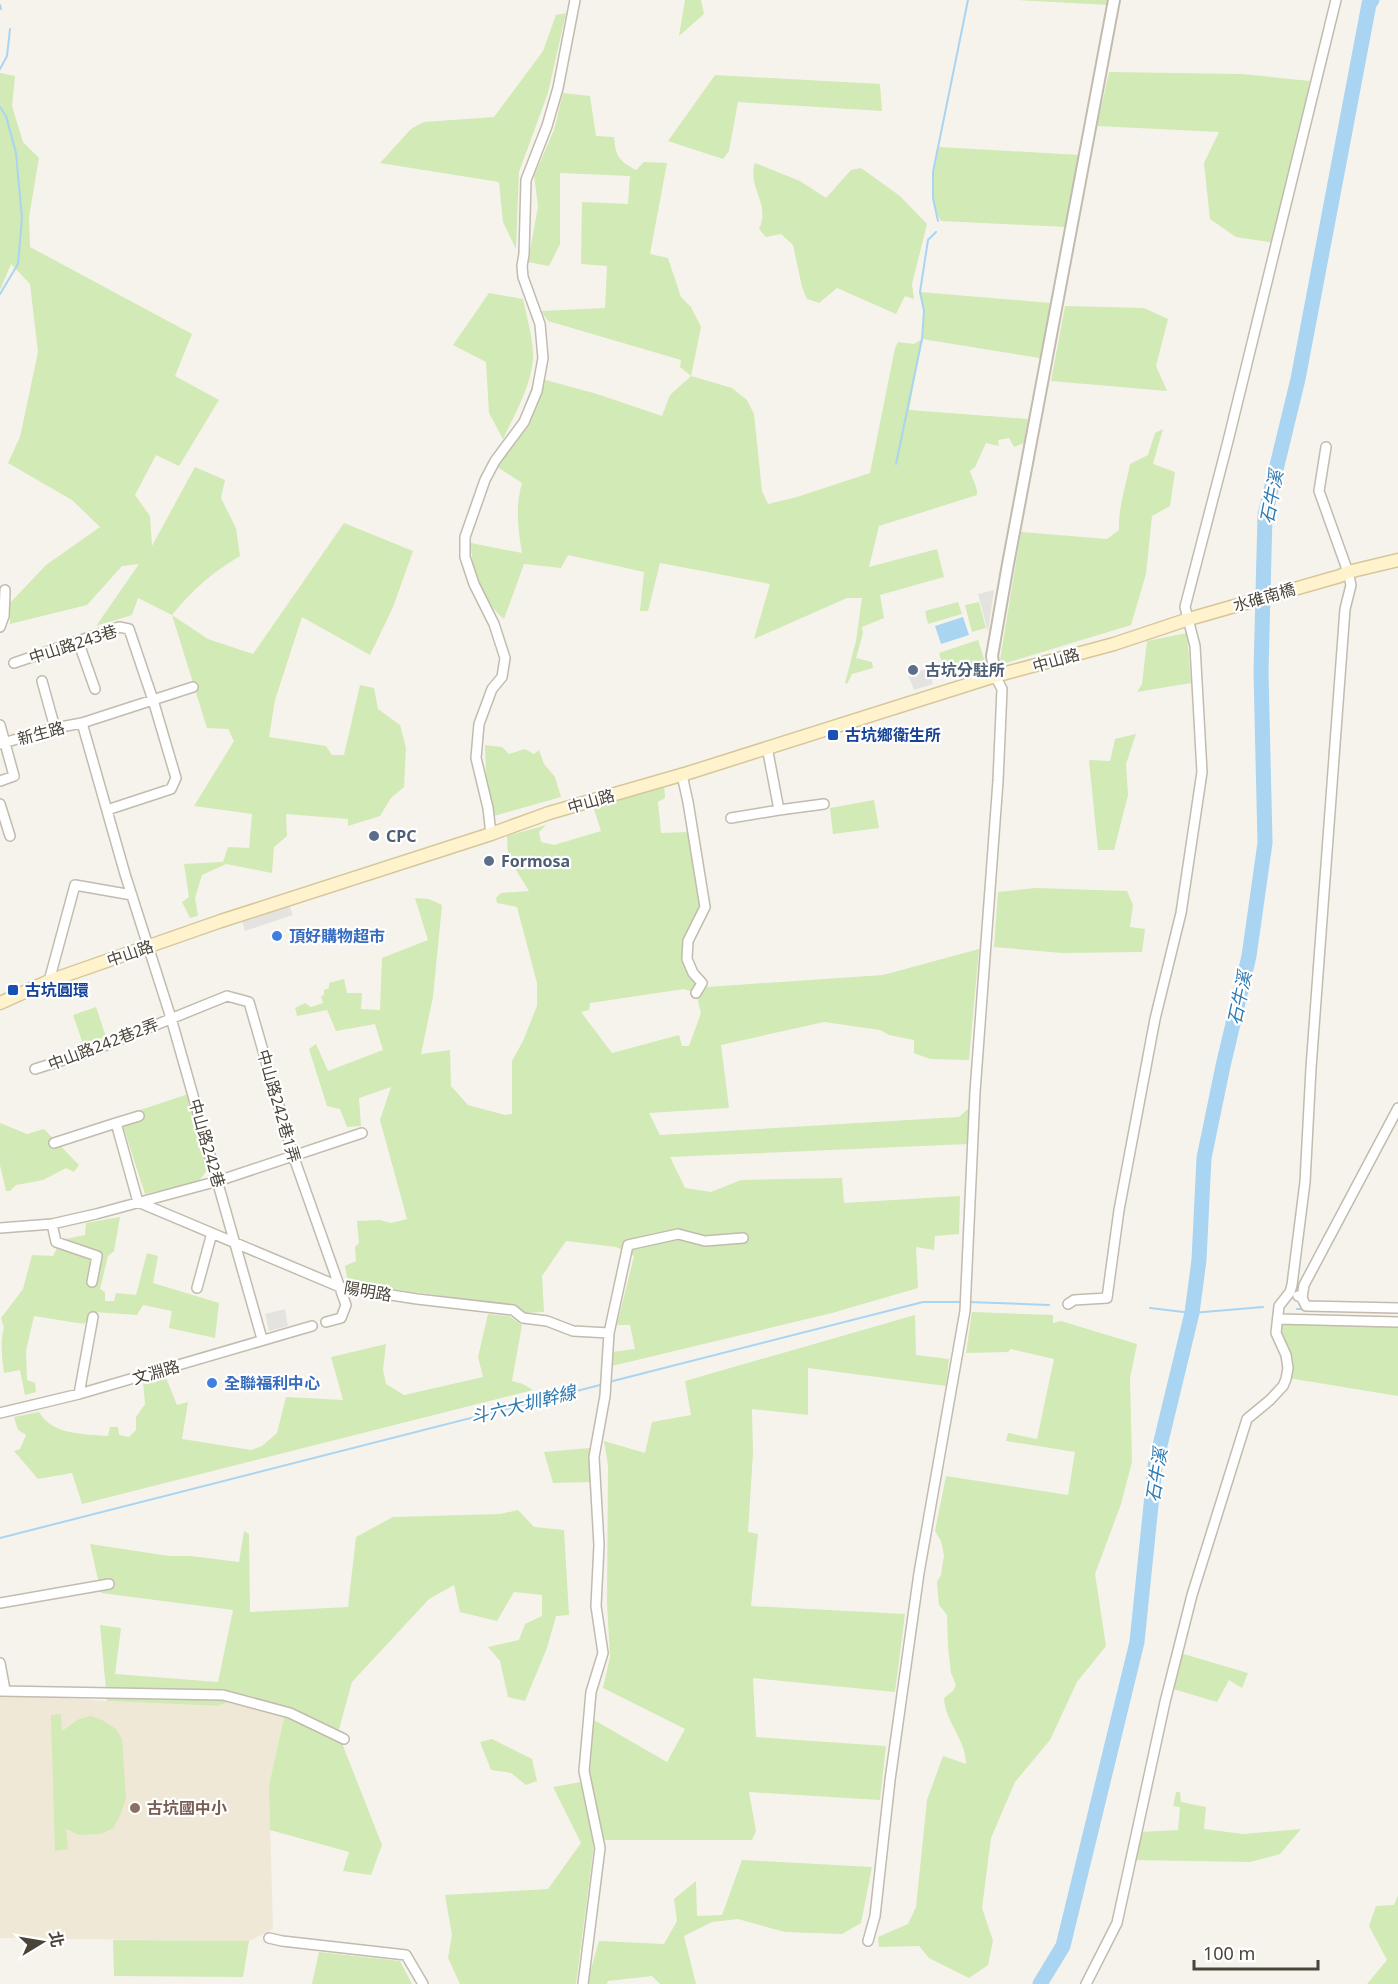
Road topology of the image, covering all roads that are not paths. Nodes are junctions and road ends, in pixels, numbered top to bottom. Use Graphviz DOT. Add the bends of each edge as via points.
graph roads {
  1 [pos="575,0"];
  2 [pos="1114,0"];
  3 [pos="1336,0"];
  4 [pos="1326,447"];
  5 [pos="1398,560"];
  6 [pos="1344,574"];
  7 [pos="5,590"];
  8 [pos="1189,619"];
  9 [pos="0,627"];
  10 [pos="78,641"];
  11 [pos="14,663"];
  12 [pos="995,676"];
  13 [pos="42,681"];
  14 [pos="193,687"];
  15 [pos="95,689"];
  16 [pos="153,700"];
  17 [pos="82,723"];
  18 [pos="0,725"];
  19 [pos="54,728"];
  20 [pos="2,744"];
  21 [pos="767,747"];
  22 [pos="682,775"];
  23 [pos="0,781"];
  24 [pos="0,804"];
  25 [pos="824,804"];
  26 [pos="106,810"];
  27 [pos="779,810"];
  28 [pos="732,818"];
  29 [pos="491,834"];
  30 [pos="10,836"];
  31 [pos="132,895"];
  32 [pos="149,947"];
  33 [pos="49,981"];
  34 [pos="696,993"];
  35 [pos="0,1003"];
  36 [pos="171,1018"];
  37 [pos="35,1070"];
  38 [pos="1398,1108"];
  39 [pos="139,1116"];
  40 [pos="116,1123"];
  41 [pos="362,1134"];
  42 [pos="54,1143"];
  43 [pos="293,1155"];
  44 [pos="218,1181"];
  45 [pos="138,1202"];
  46 [pos="52,1224"];
  47 [pos="0,1228"];
  48 [pos="212,1233"];
  49 [pos="743,1238"];
  50 [pos="236,1243"];
  51 [pos="92,1282"];
  52 [pos="340,1287"];
  53 [pos="197,1288"];
  54 [pos="1288,1294"];
  55 [pos="1302,1298"];
  56 [pos="1068,1304"];
  57 [pos="1398,1308"];
  58 [pos="93,1317"];
  59 [pos="1278,1319"];
  60 [pos="326,1322"];
  61 [pos="1398,1322"];
  62 [pos="312,1326"];
  63 [pos="609,1333"];
  64 [pos="262,1339"];
  65 [pos="79,1394"];
  66 [pos="0,1413"];
  67 [pos="109,1584"];
  68 [pos="0,1604"];
  69 [pos="0,1663"];
  70 [pos="2,1690"];
  71 [pos="344,1739"];
  72 [pos="269,1938"];
  73 [pos="868,1941"];
  74 [pos="423,1984"];
  75 [pos="583,1984"];
  76 [pos="1086,1984"];
  1 -- 29 [label="street" via="558,88 526,180 522,266 540,324 543,358 537,391 524,422 484,480 465,537 465,557 504,658 502,677 492,689 480,724 476,758 489,808"];
  2 -- 12 [label="street" via="1006,575 992,656"];
  3 -- 8 [label="street" via="1185,606"];
  4 -- 6 [label="street" via="1319,490"];
  5 -- 6 [label="main road, 水碓南橋"];
  6 -- 8 [label="main road, 水碓南橋"];
  6 -- 54 [label="street" via="1351,585 1345,609 1305,1182"];
  7 -- 9 [label="street"];
  8 -- 12 [label="main road, 中山路"];
  8 -- 56 [label="street" via="1195,646 1202,772 1181,913 1155,1019 1123,1185 1107,1298 1074,1300"];
  10 -- 11 [label="street, 中山路243巷"];
  10 -- 15 [label="street"];
  10 -- 16 [label="street, 中山路243巷" via="119,627 129,629"];
  12 -- 21 [label="main road, 中山路"];
  12 -- 73 [label="street" via="1002,689 1000,746 975,1092 965,1311 919,1573 875,1916"];
  13 -- 19 [label="street"];
  14 -- 16 [label="street"];
  16 -- 17 [label="street"];
  16 -- 26 [label="street, 中山路243巷" via="175,782 171,789"];
  17 -- 19 [label="street, 新生路"];
  17 -- 26 [label="street"];
  18 -- 20 [label="street"];
  19 -- 20 [label="street, 新生路"];
  20 -- 23 [label="street" via="14,776"];
  21 -- 22 [label="main road, 中山路"];
  21 -- 27 [label="street"];
  22 -- 29 [label="main road, 中山路"];
  22 -- 34 [label="street" via="705,907 688,941 687,959 702,983"];
  24 -- 30 [label="street"];
  25 -- 27 [label="street"];
  26 -- 31 [label="street"];
  27 -- 28 [label="street"];
  29 -- 32 [label="main road, 中山路"];
  31 -- 32 [label="street"];
  31 -- 33 [label="street" via="75,885"];
  32 -- 33 [label="main road, 中山路"];
  32 -- 36 [label="street, 中山路242巷"];
  33 -- 35 [label="main road, 中山路"];
  36 -- 37 [label="street, 中山路242巷2弄"];
  36 -- 43 [label="street, 中山路242巷1弄" via="228,996 249,1002"];
  36 -- 44 [label="street, 中山路242巷"];
  38 -- 55 [label="street" via="1304,1285"];
  39 -- 40 [label="street"];
  40 -- 42 [label="street"];
  40 -- 45 [label="street"];
  41 -- 43 [label="street"];
  43 -- 44 [label="street"];
  43 -- 52 [label="street, 中山路242巷1弄"];
  44 -- 45 [label="street"];
  44 -- 50 [label="street, 中山路242巷"];
  45 -- 46 [label="street"];
  45 -- 48 [label="street, 陽明路"];
  46 -- 47 [label="street"];
  46 -- 51 [label="street" via="56,1242 97,1256"];
  48 -- 50 [label="street, 陽明路"];
  48 -- 53 [label="street"];
  49 -- 63 [label="street" via="705,1241 678,1234 628,1245"];
  50 -- 52 [label="street, 陽明路"];
  50 -- 64 [label="street, 中山路242巷"];
  52 -- 60 [label="street, 中山路242巷1弄" via="345,1311 341,1318"];
  52 -- 63 [label="street, 陽明路" via="513,1310 523,1318 547,1321 573,1331"];
  54 -- 55 [label="street"];
  54 -- 59 [label="street" via="1279,1306"];
  55 -- 57 [label="street" via="1306,1306"];
  58 -- 65 [label="street"];
  59 -- 61 [label="street"];
  59 -- 76 [label="street" via="1276,1333 1286,1355 1286,1379 1270,1400 1246,1419 1192,1595 1117,1923"];
  62 -- 64 [label="street, 文淵路"];
  63 -- 75 [label="street" via="605,1396 594,1457 599,1545 596,1606 603,1653 591,1692 584,1771 600,1848"];
  64 -- 65 [label="street, 文淵路"];
  65 -- 66 [label="street, 文淵路"];
  67 -- 68 [label="street"];
  69 -- 70 [label="street"];
  70 -- 71 [label="street" via="223,1695 290,1713"];
  72 -- 74 [label="street" via="406,1955"];
}
